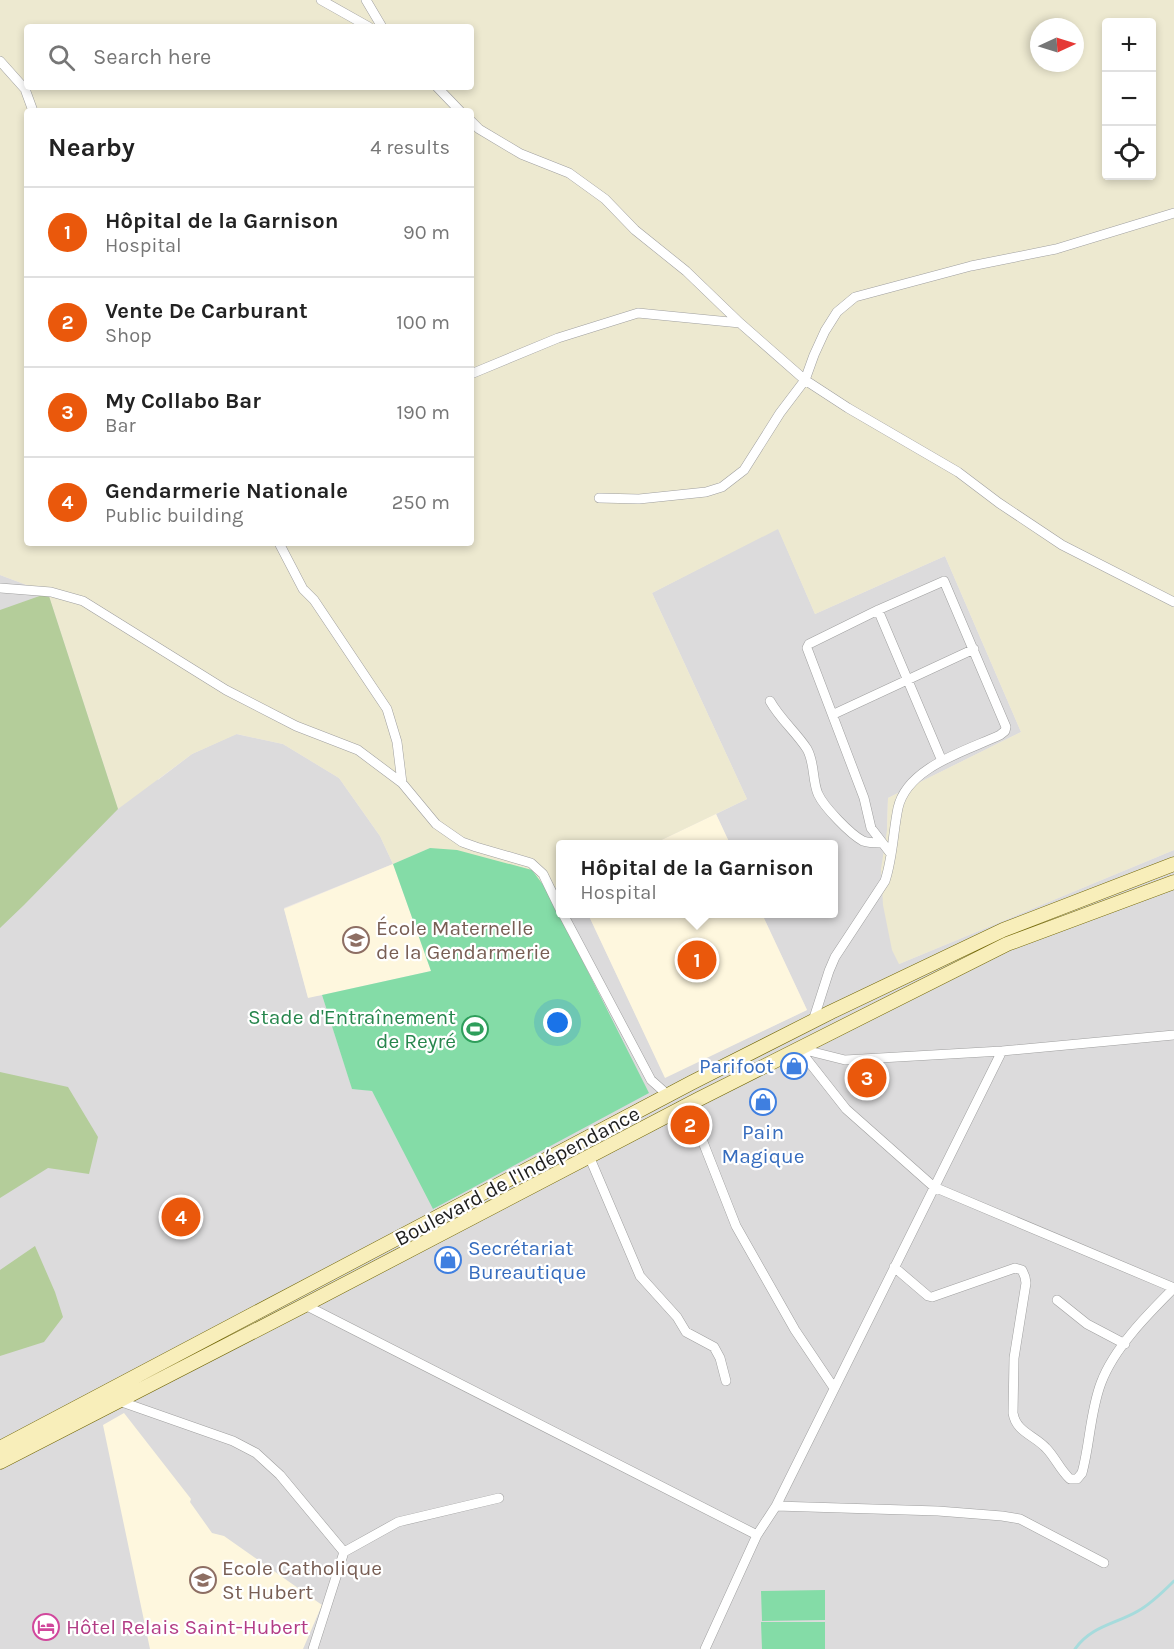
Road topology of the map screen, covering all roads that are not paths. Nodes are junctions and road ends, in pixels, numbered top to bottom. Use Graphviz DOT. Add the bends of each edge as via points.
graph roads {
  1 [pos="321,0"];
  2 [pos="366,0"];
  3 [pos="364,24"];
  4 [pos="380,24"];
  5 [pos="0,61"];
  6 [pos="24,87"];
  7 [pos="26,90"];
  8 [pos="440,90"];
  9 [pos="32,108"];
  10 [pos="457,108"];
  11 [pos="474,124"];
  12 [pos="1174,213"];
  13 [pos="740,323"];
  14 [pos="474,373"];
  15 [pos="805,380"];
  16 [pos="599,498"];
  17 [pos="281,546"];
  18 [pos="0,588"];
  19 [pos="1174,602"];
  20 [pos="878,610"];
  21 [pos="974,649"];
  22 [pos="908,680"];
  23 [pos="770,701"];
  24 [pos="834,714"];
  25 [pos="942,761"];
  26 [pos="402,783"];
  27 [pos="881,843"];
  28 [pos="891,854"];
  29 [pos="1174,864"];
  30 [pos="1174,882"];
  31 [pos="556,899"];
  32 [pos="565,918"];
  33 [pos="813,1021"];
  34 [pos="1174,1035"];
  35 [pos="801,1047"];
  36 [pos="1002,1052"];
  37 [pos="669,1096"];
  38 [pos="688,1104"];
  39 [pos="589,1156"];
  40 [pos="934,1187"];
  41 [pos="894,1267"];
  42 [pos="1057,1300"];
  43 [pos="305,1305"];
  44 [pos="1125,1344"];
  45 [pos="726,1381"];
  46 [pos="834,1388"];
  47 [pos="119,1401"];
  48 [pos="0,1448"];
  49 [pos="0,1462"];
  50 [pos="499,1498"];
  51 [pos="776,1506"];
  52 [pos="757,1535"];
  53 [pos="344,1552"];
  54 [pos="1104,1563"];
  55 [pos="313,1649"];
  56 [pos="705,1649"];
  1 -- 3 [label="street"];
  2 -- 4 [label="street"];
  5 -- 6 [label="street"];
  7 -- 9 [label="street"];
  8 -- 10 [label="street"];
  11 -- 13 [label="street" via="520,154 569,172 605,199"];
  12 -- 15 [label="street" via="1056,249 971,266 855,297 837,312 825,331"];
  13 -- 14 [label="street" via="638,313 558,338"];
  13 -- 15 [label="street"];
  15 -- 16 [label="street" via="744,470 722,487 681,496"];
  15 -- 19 [label="street" via="958,472 1062,545"];
  17 -- 26 [label="street" via="303,589 387,709 397,742"];
  18 -- 26 [label="street" via="51,592 83,601 225,690 296,726 358,750"];
  20 -- 21 [label="street" via="944,581"];
  20 -- 22 [label="street"];
  20 -- 24 [label="street" via="808,644 807,653"];
  21 -- 22 [label="street"];
  21 -- 25 [label="street" via="1005,731"];
  22 -- 24 [label="street"];
  22 -- 25 [label="street"];
  23 -- 27 [label="street" via="807,749 822,800 859,838"];
  24 -- 27 [label="street" via="864,798 868,821"];
  25 -- 28 [label="street" via="923,772 903,793"];
  26 -- 31 [label="street" via="436,824 462,842 531,862 543,874"];
  27 -- 28 [label="street"];
  28 -- 33 [label="street" via="885,881 835,957"];
  29 -- 33 [label="main road, Boulevard de l'Indépendance" via="1003,930"];
  30 -- 35 [label="main road, Boulevard de l'Indépendance" via="1007,944"];
  32 -- 37 [label="street" via="651,1080"];
  33 -- 37 [label="main road, Boulevard de l'Indépendance"];
  34 -- 36 [label="street"];
  35 -- 36 [label="street" via="844,1060"];
  35 -- 38 [label="main road, Boulevard de l'Indépendance"];
  35 -- 40 [label="street" via="846,1109"];
  36 -- 40 [label="street"];
  37 -- 48 [label="main road, Boulevard de l'Indépendance"];
  38 -- 39 [label="main road, Boulevard de l'Indépendance"];
  38 -- 46 [label="street" via="736,1226 795,1330"];
  39 -- 43 [label="main road, Boulevard de l'Indépendance"];
  39 -- 45 [label="street" via="640,1276 687,1332 714,1347"];
  40 -- 41 [label="street"];
  40 -- 44 [label="street" via="1174,1288"];
  41 -- 44 [label="street" via="932,1297 1015,1268 1022,1270 1026,1283 1014,1359 1014,1422 1045,1447 1070,1479 1077,1479 1082,1473 1102,1381"];
  41 -- 46 [label="street"];
  42 -- 44 [label="street" via="1087,1324"];
  43 -- 47 [label="main road, Boulevard de l'Indépendance"];
  43 -- 52 [label="street"];
  46 -- 51 [label="street"];
  47 -- 49 [label="main road, Boulevard de l'Indépendance"];
  47 -- 53 [label="street" via="256,1453 280,1475"];
  50 -- 53 [label="street" via="398,1522"];
  51 -- 52 [label="street"];
  51 -- 54 [label="street" via="938,1511 1020,1519"];
  52 -- 56 [label="street"];
  53 -- 55 [label="street"];
}
